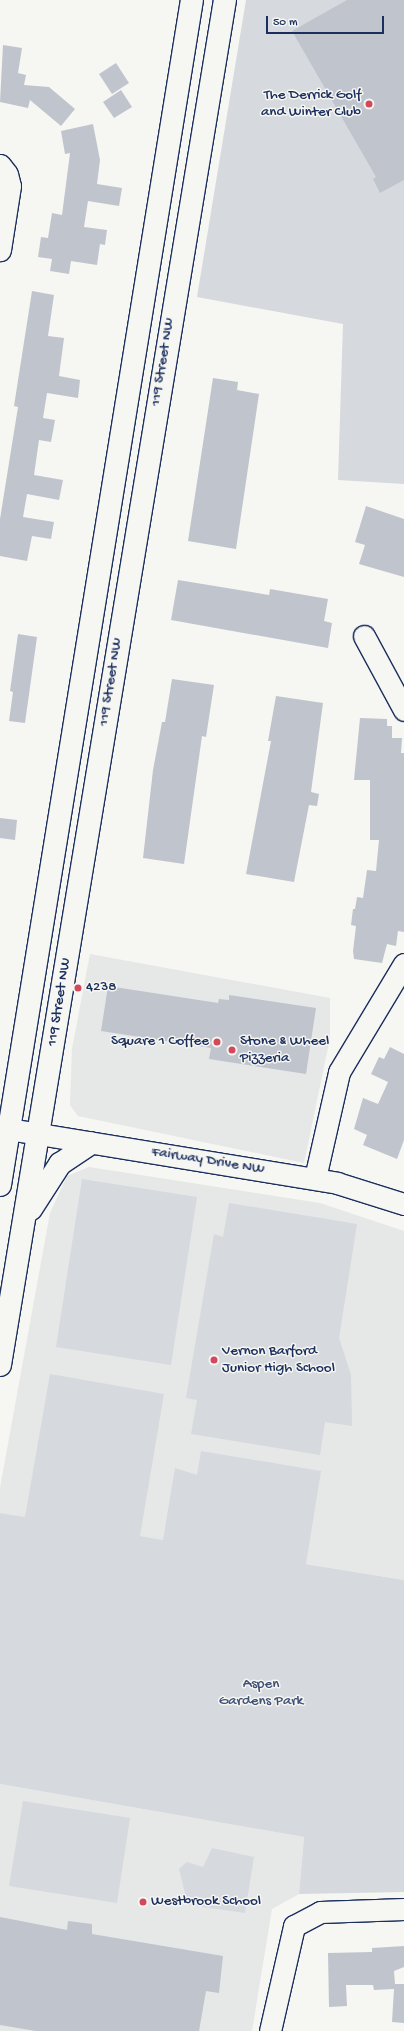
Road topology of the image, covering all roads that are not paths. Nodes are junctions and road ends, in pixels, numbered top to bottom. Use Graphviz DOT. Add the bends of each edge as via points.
graph roads {
  1 [pos="192,0"];
  2 [pos="225,0"];
  3 [pos="1,166"];
  4 [pos="0,250"];
  5 [pos="364,636"];
  6 [pos="404,710"];
  7 [pos="404,964"];
  8 [pos="9,1129"];
  9 [pos="38,1134"];
  10 [pos="91,1143"];
  11 [pos="315,1178"];
  12 [pos="0,1185"];
  13 [pos="404,1204"];
  14 [pos="24,1222"];
  15 [pos="0,1365"];
  16 [pos="404,1909"];
  17 [pos="270,2031"];
  1 -- 8 [label="main road, 119 Street NW"];
  2 -- 9 [label="main road, 119 Street NW"];
  3 -- 4 [label="street" via="10,186"];
  5 -- 6 [label="street"];
  7 -- 11 [label="street" via="339,1072"];
  8 -- 9 [label="street, Fairway Drive NW"];
  8 -- 12 [label="main road, 119 Street NW"];
  9 -- 10 [label="street, Fairway Drive NW"];
  9 -- 14 [label="main road, 119 Street NW"];
  10 -- 11 [label="street, Fairway Drive NW"];
  10 -- 14 [label="main road" via="60,1164"];
  11 -- 13 [label="street, Fairway Drive NW" via="363,1189"];
  14 -- 15 [label="main road, 119 Street NW"];
  16 -- 17 [label="street" via="320,1912 294,1926"];
}
